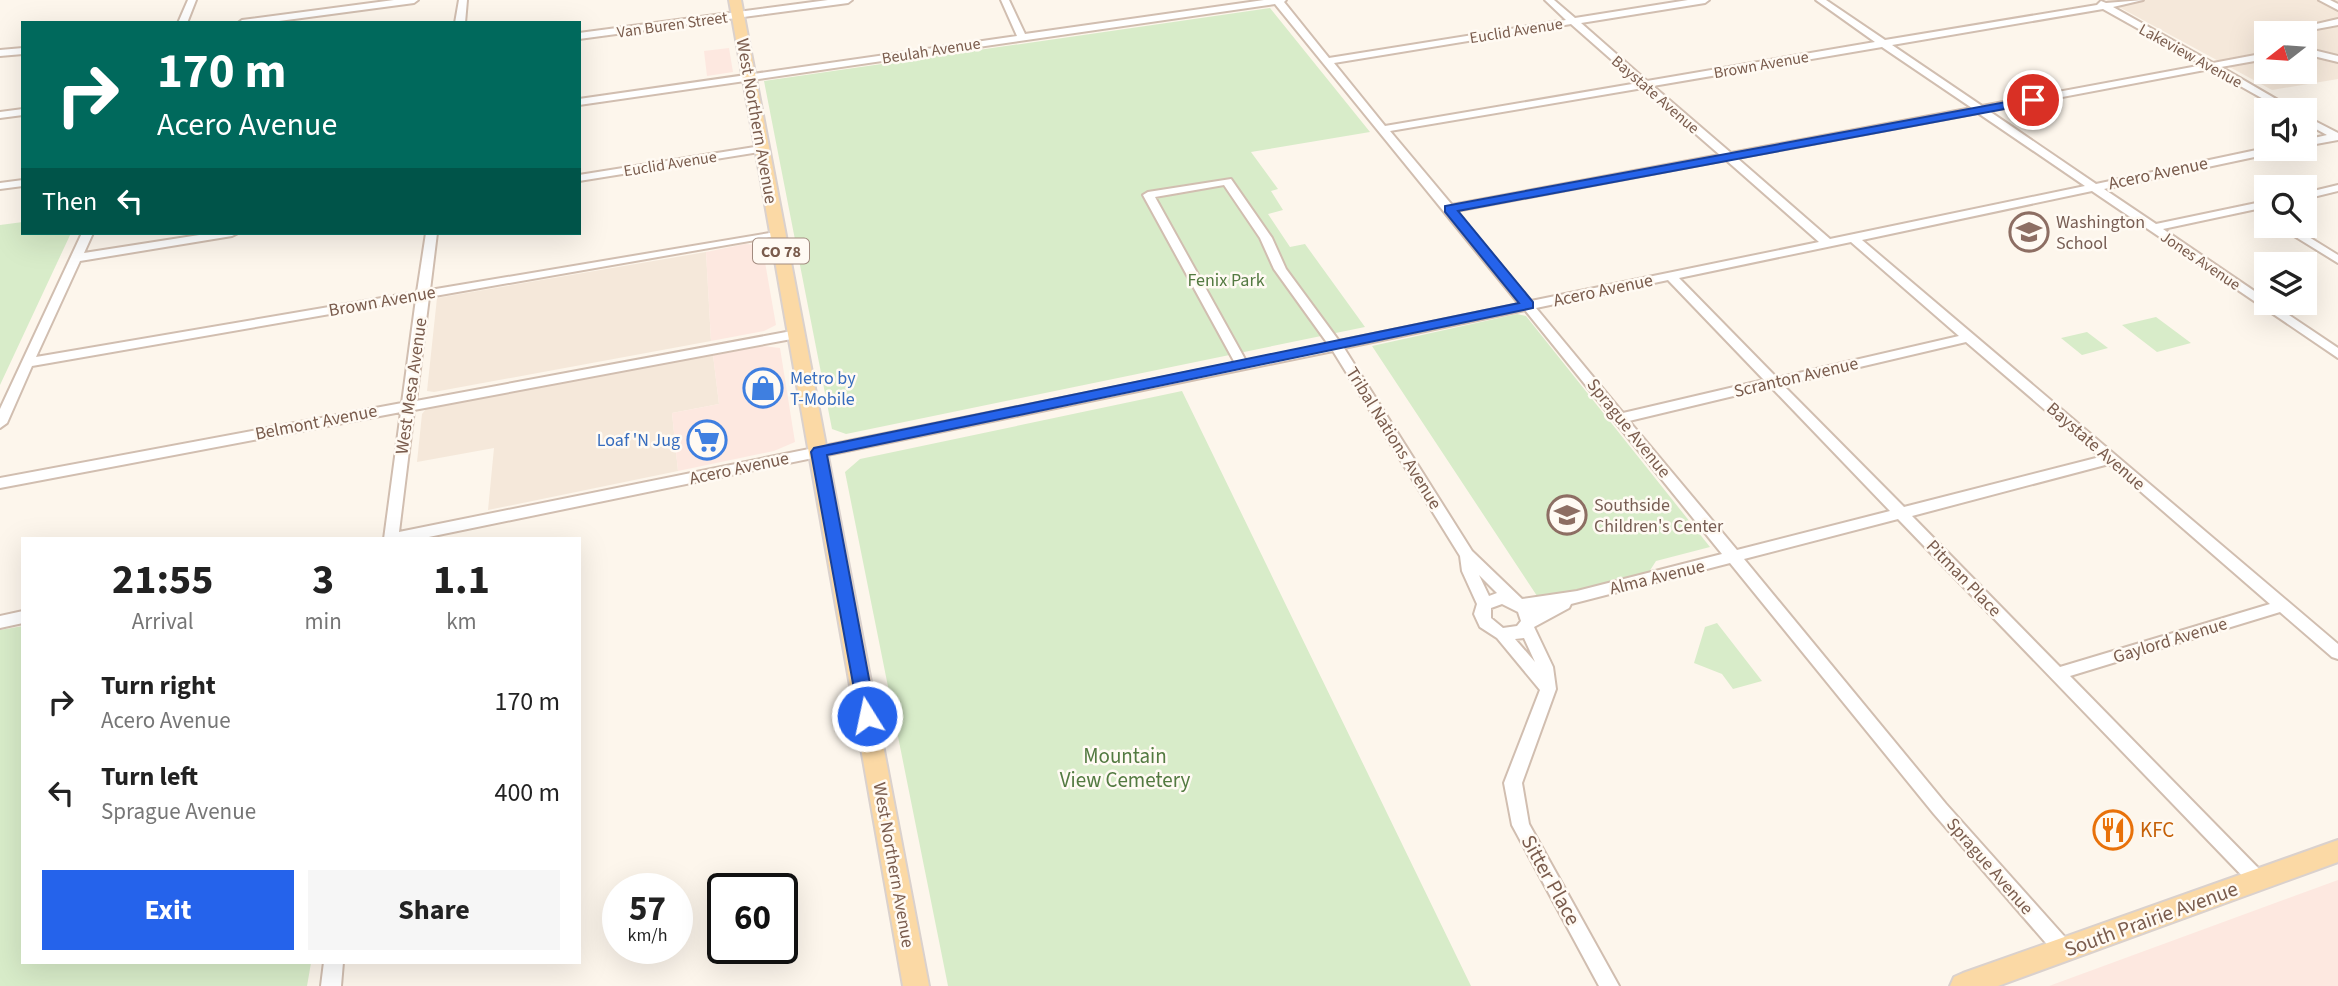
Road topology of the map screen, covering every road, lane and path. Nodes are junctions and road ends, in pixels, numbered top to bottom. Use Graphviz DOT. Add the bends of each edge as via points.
graph roads {
  1 [pos="192,0"];
  2 [pos="414,0"];
  3 [pos="463,0"];
  4 [pos="735,0"];
  5 [pos="848,0"];
  6 [pos="1005,0"];
  7 [pos="1279,0"];
  8 [pos="1549,0"];
  9 [pos="1705,0"];
  10 [pos="1820,0"];
  11 [pos="2093,0"];
  12 [pos="2139,0"];
  13 [pos="2323,0"];
  14 [pos="2104,6"];
  15 [pos="2338,7"];
  16 [pos="737,15"];
  17 [pos="1572,20"];
  18 [pos="183,21"];
  19 [pos="257,21"];
  20 [pos="460,21"];
  21 [pos="2338,22"];
  22 [pos="2317,26"];
  23 [pos="581,36"];
  24 [pos="1022,37"];
  25 [pos="1884,43"];
  26 [pos="21,51"];
  27 [pos="0,53"];
  28 [pos="2317,54"];
  29 [pos="2254,58"];
  30 [pos="2338,59"];
  31 [pos="1327,61"];
  32 [pos="2211,67"];
  33 [pos="749,78"];
  34 [pos="1646,84"];
  35 [pos="2268,98"];
  36 [pos="581,102"];
  37 [pos="1982,110"];
  38 [pos="21,112"];
  39 [pos="0,115"];
  40 [pos="2317,126"];
  41 [pos="1384,129"];
  42 [pos="2338,138"];
  43 [pos="2317,141"];
  44 [pos="761,149"];
  45 [pos="2254,154"];
  46 [pos="1729,158"];
  47 [pos="581,178"];
  48 [pos="21,183"];
  49 [pos="0,186"];
  50 [pos="2092,187"];
  51 [pos="2338,188"];
  52 [pos="2317,193"];
  53 [pos="2254,207"];
  54 [pos="1450,209"];
  55 [pos="2154,228"];
  56 [pos="778,233"];
  57 [pos="85,235"];
  58 [pos="219,235"];
  59 [pos="431,235"];
  60 [pos="1853,238"];
  61 [pos="2303,238"];
  62 [pos="1826,243"];
  63 [pos="75,258"];
  64 [pos="2338,260"];
  65 [pos="1670,276"];
  66 [pos="423,293"];
  67 [pos="1528,305"];
  68 [pos="797,334"];
  69 [pos="1970,337"];
  70 [pos="1336,346"];
  71 [pos="2338,354"];
  72 [pos="27,363"];
  73 [pos="1243,366"];
  74 [pos="1773,382"];
  75 [pos="408,404"];
  76 [pos="1621,418"];
  77 [pos="0,424"];
  78 [pos="819,452"];
  79 [pos="2110,459"];
  80 [pos="0,483"];
  81 [pos="1902,514"];
  82 [pos="392,537"];
  83 [pos="402,537"];
  84 [pos="1467,555"];
  85 [pos="1736,557"];
  86 [pos="1577,597"];
  87 [pos="1518,603"];
  88 [pos="1485,604"];
  89 [pos="2282,606"];
  90 [pos="21,618"];
  91 [pos="0,622"];
  92 [pos="1528,625"];
  93 [pos="1502,634"];
  94 [pos="2338,653"];
  95 [pos="2057,674"];
  96 [pos="1548,689"];
  97 [pos="2338,851"];
  98 [pos="2258,880"];
  99 [pos="2065,951"];
  100 [pos="334,964"];
  101 [pos="331,986"];
  102 [pos="916,986"];
  103 [pos="1609,986"];
  104 [pos="1963,986"];
  1 -- 18 [label="street"];
  2 -- 19 [label="street"];
  3 -- 20 [label="street"];
  4 -- 16 [label="main road, West Northern Avenue / CO 78"];
  5 -- 16 [label="street, Van Buren Street"];
  6 -- 24 [label="street"];
  7 -- 24 [label="street, Beulah Avenue"];
  7 -- 31 [label="street, Sprague Avenue"];
  8 -- 17 [label="street, Baystate Avenue"];
  9 -- 17 [label="street, Euclid Avenue"];
  10 -- 25 [label="street, Jones Avenue"];
  11 -- 14 [label="street, Lakeview Avenue"];
  12 -- 14 [label="street, Brown Avenue"];
  13 -- 15 [label="street"];
  14 -- 25 [label="street, Brown Avenue"];
  14 -- 32 [label="street, Lakeview Avenue"];
  16 -- 23 [label="street, Van Buren Street"];
  16 -- 33 [label="main road, West Northern Avenue / CO 78"];
  17 -- 31 [label="street, Euclid Avenue"];
  17 -- 34 [label="street, Baystate Avenue"];
  21 -- 22 [label="street"];
  24 -- 33 [label="street, Beulah Avenue"];
  25 -- 34 [label="street, Brown Avenue"];
  25 -- 37 [label="street, Jones Avenue"];
  26 -- 27 [label="street"];
  28 -- 30 [label="street"];
  29 -- 32 [label="street"];
  31 -- 41 [label="street, Sprague Avenue"];
  32 -- 35 [label="street, Lakeview Avenue"];
  32 -- 37 [label="street"];
  33 -- 36 [label="street, Beulah Avenue"];
  33 -- 44 [label="main road, West Northern Avenue / CO 78"];
  34 -- 41 [label="street, Brown Avenue"];
  34 -- 46 [label="street, Baystate Avenue"];
  37 -- 46 [label="street"];
  37 -- 50 [label="street, Jones Avenue"];
  38 -- 39 [label="street"];
  40 -- 42 [label="street"];
  41 -- 54 [label="street, Sprague Avenue"];
  42 -- 43 [label="street"];
  44 -- 47 [label="street, Euclid Avenue"];
  44 -- 56 [label="main road, West Northern Avenue / CO 78"];
  45 -- 50 [label="street, Acero Avenue"];
  46 -- 54 [label="street"];
  46 -- 62 [label="street, Baystate Avenue"];
  48 -- 49 [label="street"];
  50 -- 55 [label="street, Jones Avenue"];
  50 -- 60 [label="street, Acero Avenue"];
  51 -- 52 [label="street"];
  53 -- 55 [label="street"];
  54 -- 67 [label="street, Sprague Avenue"];
  55 -- 71 [label="street, Jones Avenue"];
  56 -- 66 [label="street, Brown Avenue"];
  56 -- 68 [label="main road, West Northern Avenue / CO 78"];
  57 -- 63 [label="street"];
  58 -- 63 [label="street"];
  59 -- 66 [label="street, West Mesa Avenue"];
  60 -- 62 [label="street, Acero Avenue"];
  60 -- 69 [label="street, Baystate Avenue"];
  61 -- 64 [label="street"];
  62 -- 65 [label="street, Acero Avenue"];
  63 -- 72 [label="street"];
  65 -- 67 [label="street, Acero Avenue"];
  65 -- 74 [label="street, Pitman Place"];
  66 -- 72 [label="street, Brown Avenue"];
  66 -- 75 [label="street, West Mesa Avenue"];
  67 -- 70 [label="street, Acero Avenue"];
  67 -- 76 [label="street, Sprague Avenue"];
  68 -- 75 [label="street, Belmont Avenue"];
  68 -- 78 [label="main road, West Northern Avenue / CO 78"];
  69 -- 74 [label="street, Scranton Avenue"];
  69 -- 79 [label="street, Baystate Avenue"];
  70 -- 73 [label="street, Acero Avenue"];
  70 -- 73 [label="street, Tribal Nations Avenue" via="1280,269 1266,238 1227,181 1148,195"];
  70 -- 84 [label="street, Tribal Nations Avenue"];
  72 -- 77 [label="street"];
  73 -- 78 [label="street, Acero Avenue"];
  74 -- 76 [label="street, Scranton Avenue"];
  74 -- 81 [label="street, Pitman Place"];
  75 -- 80 [label="street, Belmont Avenue"];
  75 -- 82 [label="street, West Mesa Avenue"];
  76 -- 85 [label="street, Sprague Avenue"];
  78 -- 83 [label="street, Acero Avenue"];
  78 -- 102 [label="main road, West Northern Avenue / CO 78"];
  79 -- 81 [label="street, Alma Avenue"];
  79 -- 89 [label="street, Baystate Avenue"];
  81 -- 85 [label="street, Alma Avenue"];
  81 -- 95 [label="street, Pitman Place"];
  84 -- 87 [label="street"];
  84 -- 88 [label="street" via="1469,571"];
  85 -- 86 [label="street, Alma Avenue"];
  85 -- 99 [label="street, Sprague Avenue" via="1940,809"];
  86 -- 87 [label="street"];
  86 -- 92 [label="street"];
  87 -- 88 [label="street" via="1501,598"];
  87 -- 92 [label="street"];
  88 -- 93 [label="street" via="1484,621"];
  89 -- 94 [label="street, Baystate Avenue"];
  89 -- 95 [label="street, Gaylord Avenue"];
  90 -- 91 [label="street"];
  92 -- 93 [label="street" via="1517,634"];
  92 -- 96 [label="street" via="1545,667"];
  93 -- 96 [label="street"];
  95 -- 98 [label="street, Pitman Place"];
  96 -- 103 [label="street, Sitter Place" via="1513,783 1521,825"];
  97 -- 98 [label="main road, South Prairie Avenue"];
  98 -- 99 [label="main road, South Prairie Avenue"];
  99 -- 104 [label="main road, South Prairie Avenue"];
  100 -- 101 [label="street"];
}
